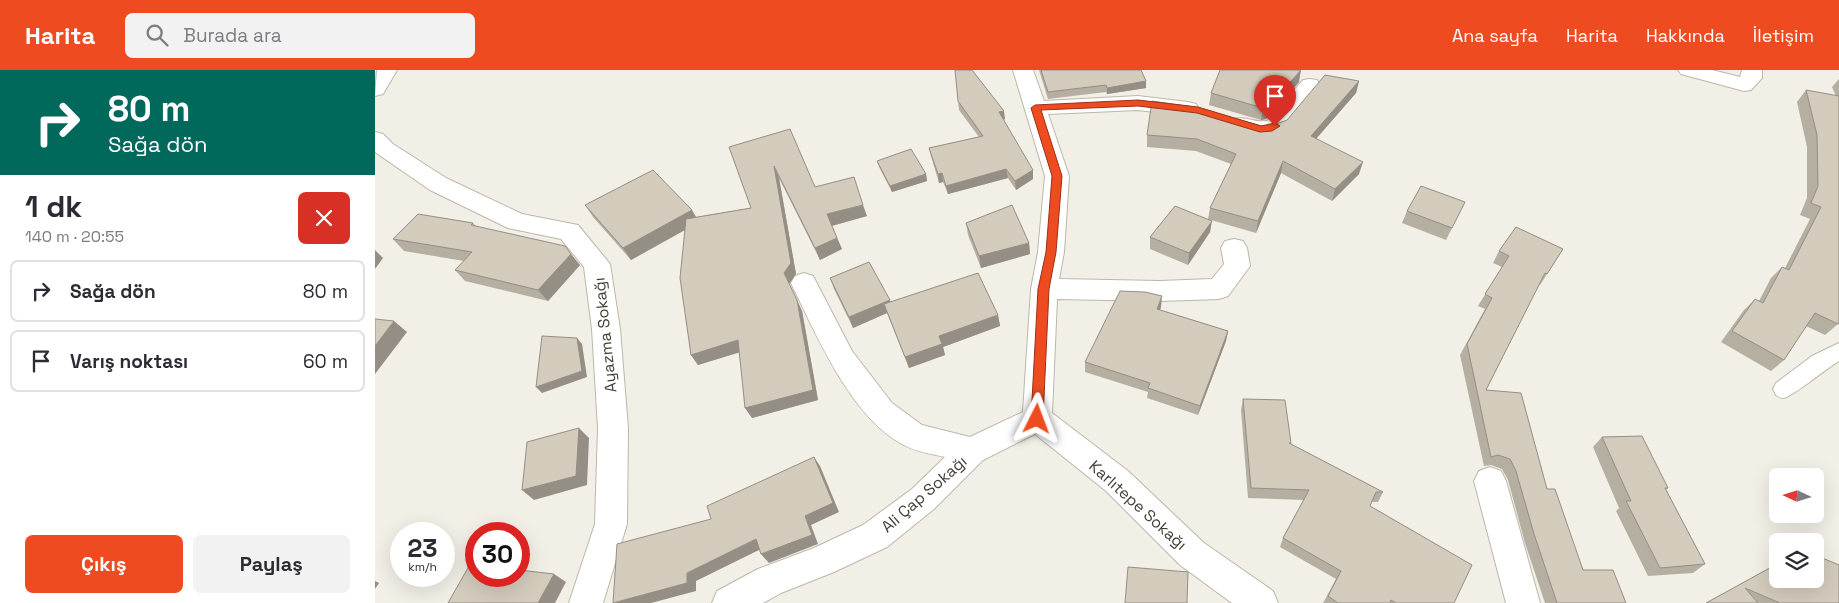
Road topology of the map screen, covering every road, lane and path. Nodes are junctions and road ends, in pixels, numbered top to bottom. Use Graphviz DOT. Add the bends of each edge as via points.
graph roads {
  1 [pos="387,70"];
  2 [pos="1023,70"];
  3 [pos="1688,70"];
  4 [pos="1752,70"];
  5 [pos="1310,85"];
  6 [pos="375,89"];
  7 [pos="1035,108"];
  8 [pos="375,139"];
  9 [pos="1234,248"];
  10 [pos="804,283"];
  11 [pos="1044,289"];
  12 [pos="1839,351"];
  13 [pos="1783,389"];
  14 [pos="1037,419"];
  15 [pos="972,452"];
  16 [pos="1490,481"];
  17 [pos="586,603"];
  18 [pos="729,603"];
  19 [pos="1261,603"];
  20 [pos="1523,603"];
  1 -- 6 [label="street"];
  2 -- 7 [label="street"];
  3 -- 4 [label="street" via="1743,84 1752,78"];
  5 -- 7 [label="street" via="1269,129 1169,105 1138,103"];
  7 -- 11 [label="street" via="1057,176 1051,252"];
  8 -- 17 [label="street, Ayazma Sokağı" via="385,150 438,184 517,222 569,231 597,264 606,329 613,428 611,524"];
  9 -- 11 [label="street" via="1237,266 1219,289"];
  10 -- 15 [label="street" via="841,359 882,412 914,436"];
  11 -- 14 [label="street"];
  12 -- 13 [label="lane"];
  14 -- 15 [label="street, Ali Çap Sokağı"];
  14 -- 19 [label="street, Karlıtepe Sokağı" via="1117,481 1192,554"];
  15 -- 18 [label="street, Ali Çap Sokağı" via="923,499 875,536 770,581"];
  16 -- 20 [label="street"];
}
